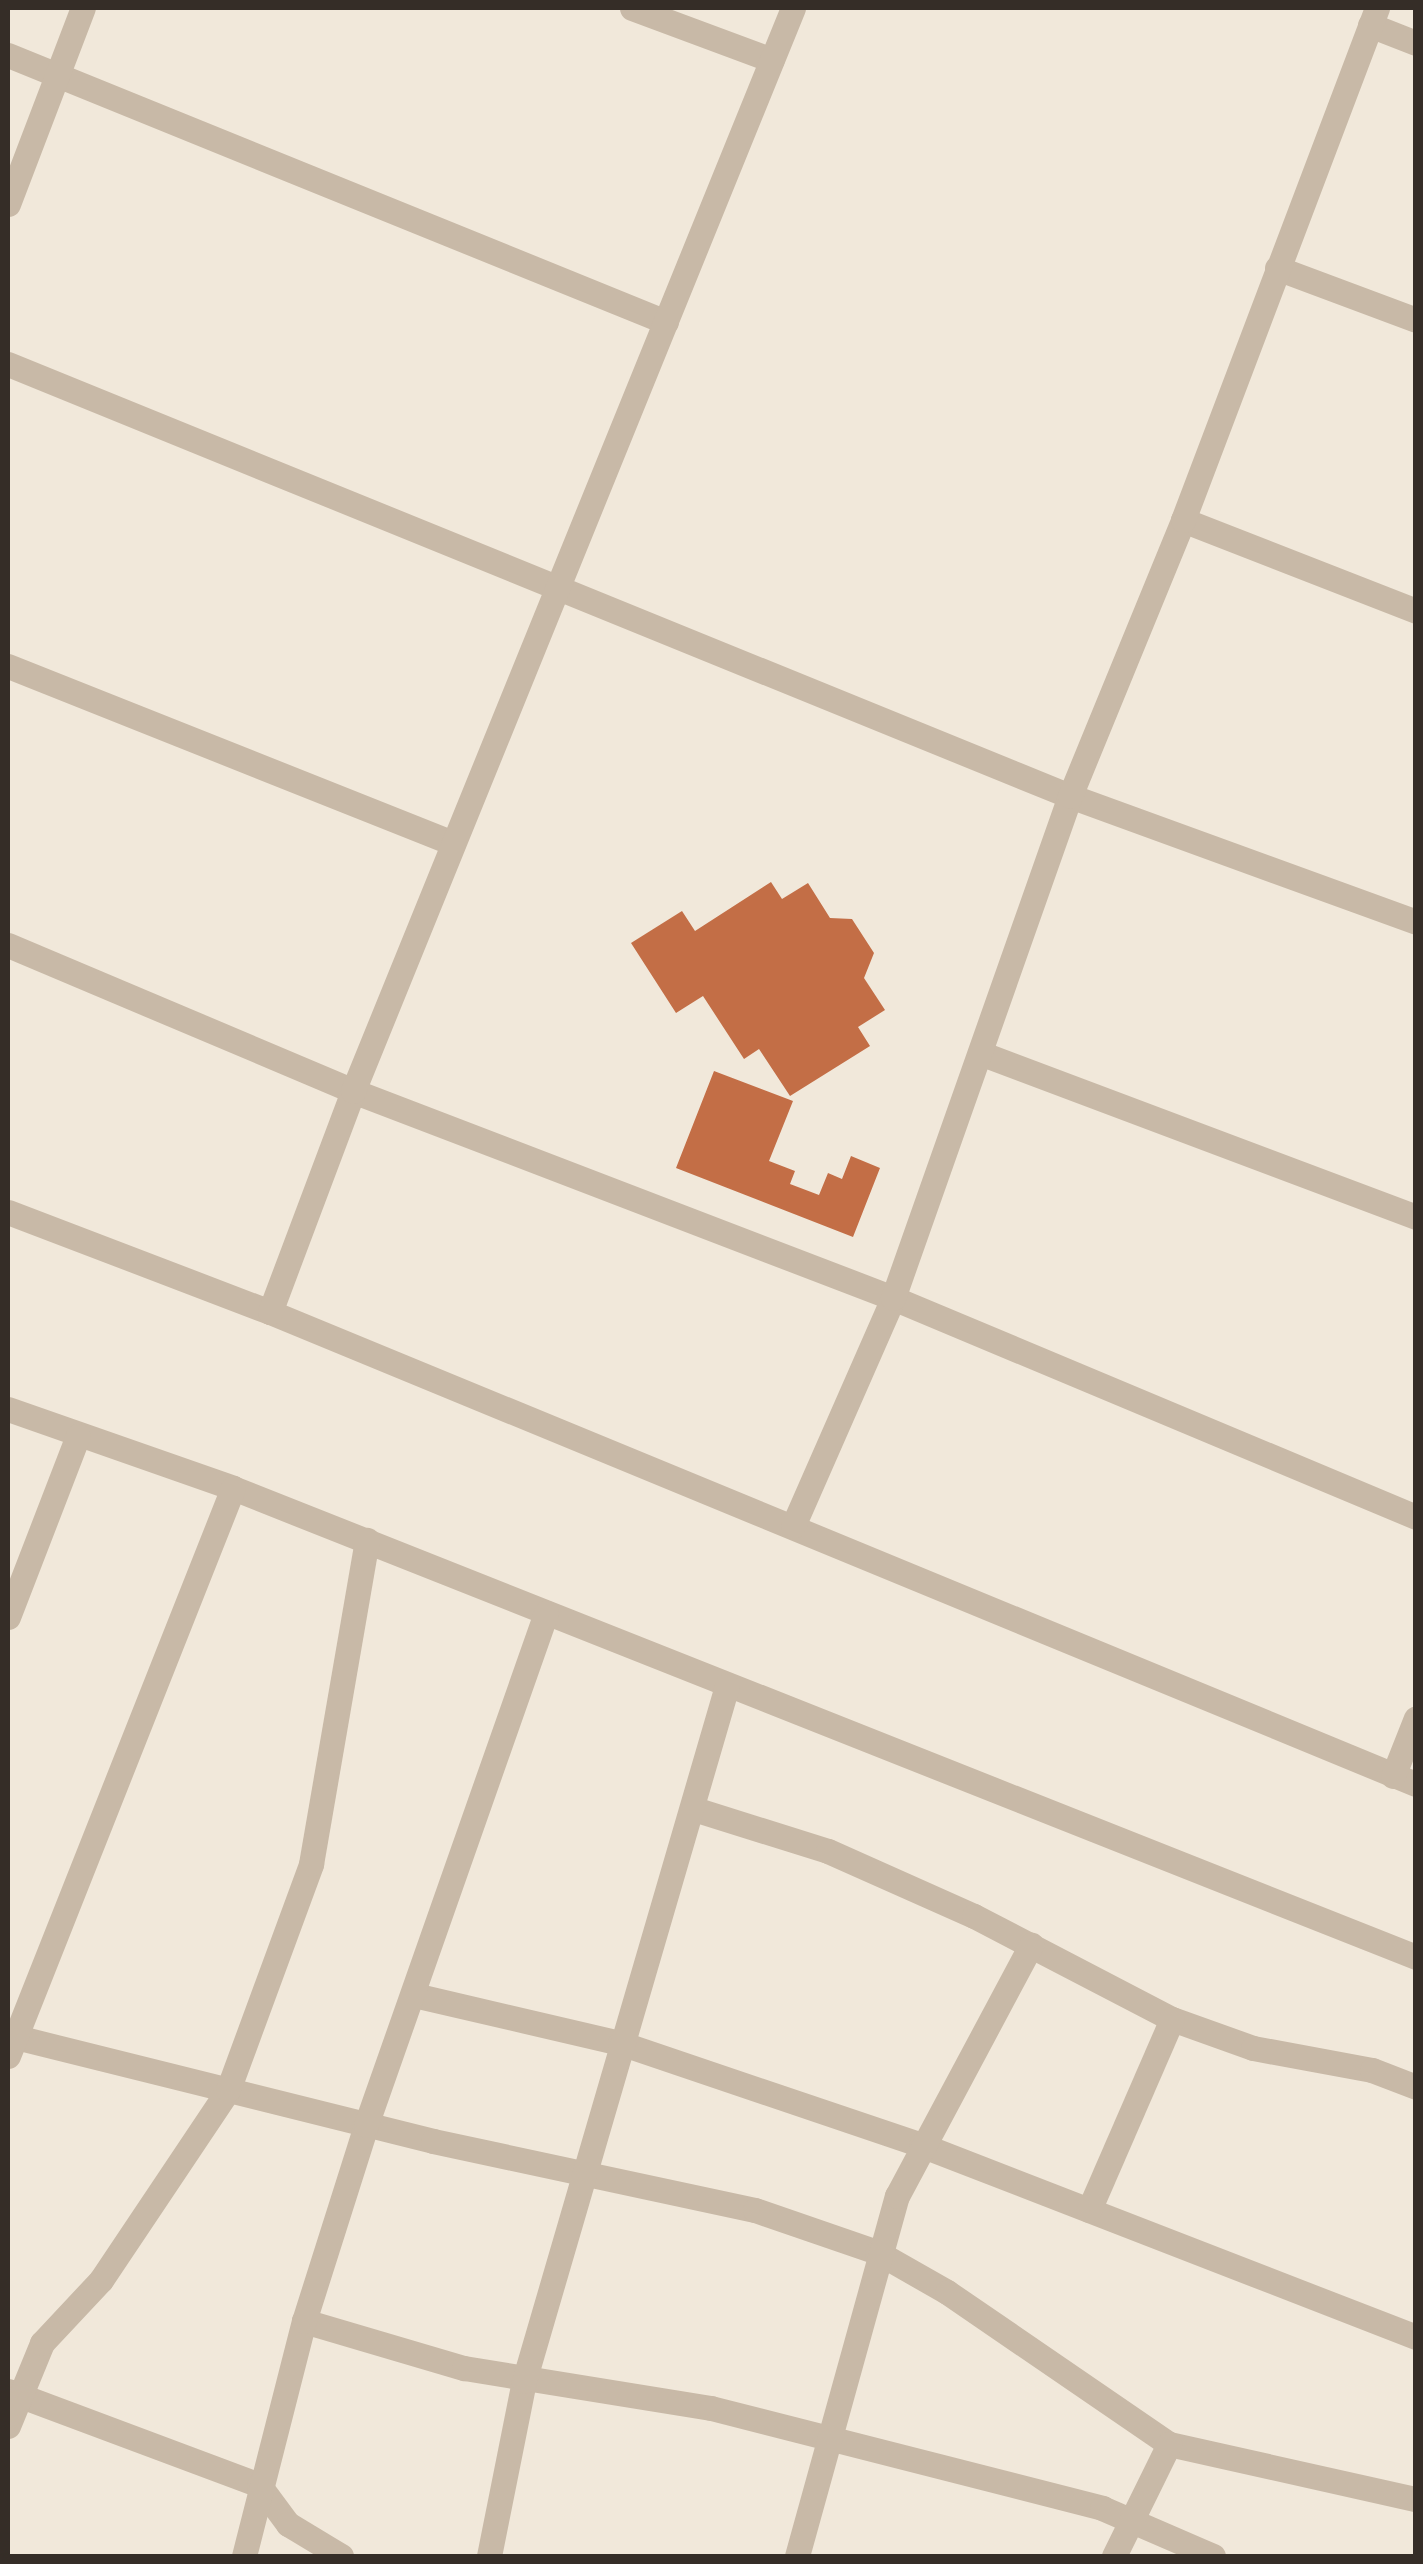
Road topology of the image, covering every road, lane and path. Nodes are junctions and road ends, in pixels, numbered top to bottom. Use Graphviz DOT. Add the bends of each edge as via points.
graph roads {
  1 [pos="83,8"];
  2 [pos="632,8"];
  3 [pos="793,8"];
  4 [pos="1373,16"];
  5 [pos="1416,43"];
  6 [pos="8,55"];
  7 [pos="772,60"];
  8 [pos="56,74"];
  9 [pos="8,204"];
  10 [pos="1277,268"];
  11 [pos="1416,320"];
  12 [pos="666,322"];
  13 [pos="8,364"];
  14 [pos="1183,520"];
  15 [pos="559,591"];
  16 [pos="1416,610"];
  17 [pos="8,666"];
  18 [pos="1070,796"];
  19 [pos="453,843"];
  20 [pos="1416,922"];
  21 [pos="8,945"];
  22 [pos="980,1053"];
  23 [pos="353,1091"];
  24 [pos="8,1212"];
  25 [pos="1416,1217"];
  26 [pos="893,1298"];
  27 [pos="270,1312"];
  28 [pos="8,1409"];
  29 [pos="78,1436"];
  30 [pos="233,1488"];
  31 [pos="1416,1517"];
  32 [pos="794,1526"];
  33 [pos="367,1540"];
  34 [pos="546,1613"];
  35 [pos="8,1617"];
  36 [pos="726,1686"];
  37 [pos="1416,1718"];
  38 [pos="1404,1780"];
  39 [pos="694,1810"];
  40 [pos="1031,1946"];
  41 [pos="1416,1957"];
  42 [pos="414,1995"];
  43 [pos="1172,2019"];
  44 [pos="10,2042"];
  45 [pos="620,2043"];
  46 [pos="1416,2087"];
  47 [pos="228,2090"];
  48 [pos="366,2125"];
  49 [pos="921,2145"];
  50 [pos="585,2172"];
  51 [pos="1089,2210"];
  52 [pos="877,2252"];
  53 [pos="304,2321"];
  54 [pos="1416,2337"];
  55 [pos="524,2381"];
  56 [pos="12,2393"];
  57 [pos="8,2426"];
  58 [pos="827,2442"];
  59 [pos="1169,2444"];
  60 [pos="259,2485"];
  61 [pos="1416,2499"];
  62 [pos="1132,2518"];
  63 [pos="244,2556"];
  64 [pos="341,2556"];
  65 [pos="490,2556"];
  66 [pos="798,2556"];
  67 [pos="1114,2556"];
  68 [pos="1213,2556"];
  1 -- 8 [label="street"];
  2 -- 7 [label="street"];
  3 -- 7 [label="street"];
  4 -- 5 [label="street"];
  4 -- 10 [label="street"];
  6 -- 8 [label="street"];
  7 -- 12 [label="street"];
  8 -- 9 [label="street"];
  8 -- 12 [label="street"];
  10 -- 11 [label="street"];
  10 -- 14 [label="street"];
  12 -- 15 [label="street"];
  13 -- 15 [label="street"];
  14 -- 16 [label="street"];
  14 -- 18 [label="street"];
  15 -- 18 [label="street"];
  15 -- 19 [label="street"];
  17 -- 19 [label="street"];
  18 -- 20 [label="street"];
  18 -- 22 [label="street"];
  19 -- 23 [label="street"];
  21 -- 23 [label="street"];
  22 -- 25 [label="street"];
  22 -- 26 [label="street"];
  23 -- 26 [label="street"];
  23 -- 27 [label="street"];
  24 -- 27 [label="street"];
  26 -- 31 [label="street"];
  26 -- 32 [label="street"];
  27 -- 32 [label="street"];
  28 -- 29 [label="street"];
  29 -- 30 [label="street"];
  29 -- 35 [label="street"];
  30 -- 33 [label="street"];
  30 -- 44 [label="street"];
  32 -- 38 [label="street"];
  33 -- 34 [label="street"];
  33 -- 47 [label="street" via="311,1864"];
  34 -- 36 [label="street"];
  34 -- 42 [label="street"];
  36 -- 39 [label="street"];
  36 -- 41 [label="street"];
  37 -- 38 [label="street"];
  39 -- 40 [label="street" via="828,1851"];
  39 -- 45 [label="street"];
  40 -- 43 [label="street"];
  40 -- 49 [label="street"];
  42 -- 45 [label="street"];
  42 -- 48 [label="street"];
  43 -- 46 [label="street" via="1253,2048 1372,2070"];
  43 -- 51 [label="street"];
  44 -- 47 [label="street"];
  45 -- 49 [label="street"];
  45 -- 50 [label="street"];
  47 -- 48 [label="street"];
  47 -- 56 [label="street" via="110,2266 42,2343"];
  48 -- 50 [label="street"];
  48 -- 53 [label="street"];
  49 -- 51 [label="street"];
  49 -- 52 [label="street"];
  50 -- 52 [label="street" via="755,2210"];
  50 -- 55 [label="street"];
  51 -- 54 [label="street"];
  52 -- 58 [label="street"];
  52 -- 59 [label="street" via="948,2292"];
  53 -- 55 [label="street"];
  53 -- 60 [label="street"];
  55 -- 58 [label="street" via="711,2408"];
  55 -- 65 [label="street"];
  56 -- 57 [label="street"];
  56 -- 60 [label="street"];
  58 -- 62 [label="street"];
  58 -- 66 [label="street"];
  59 -- 61 [label="street"];
  59 -- 62 [label="street"];
  60 -- 63 [label="street"];
  60 -- 64 [label="street" via="288,2524"];
  62 -- 67 [label="street"];
  62 -- 68 [label="street"];
}
